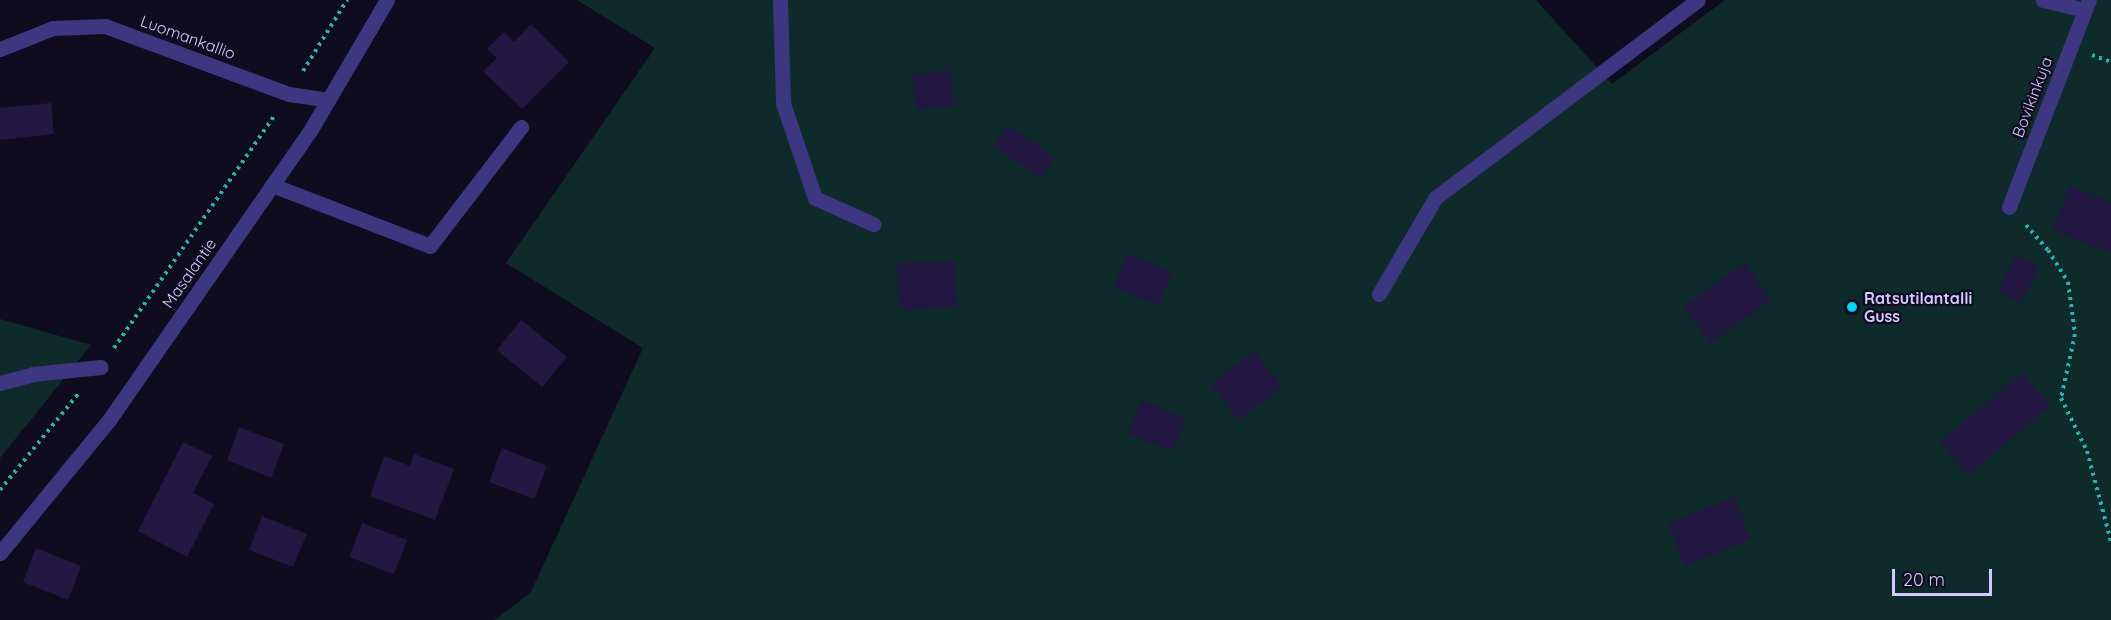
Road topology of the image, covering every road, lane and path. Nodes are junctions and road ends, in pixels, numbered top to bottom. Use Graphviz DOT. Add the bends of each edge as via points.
graph roads {
  1 [pos="347,0"];
  2 [pos="387,0"];
  3 [pos="780,0"];
  4 [pos="1698,0"];
  5 [pos="2043,0"];
  6 [pos="2087,5"];
  7 [pos="0,49"];
  8 [pos="289,94"];
  9 [pos="329,100"];
  10 [pos="521,127"];
  11 [pos="272,185"];
  12 [pos="2009,207"];
  13 [pos="873,224"];
  14 [pos="1379,294"];
  15 [pos="101,366"];
  16 [pos="0,383"];
  17 [pos="0,490"];
  18 [pos="2111,542"];
  19 [pos="0,553"];
  1 -- 8 [label="path"];
  2 -- 9 [label="street, Masalantie"];
  3 -- 13 [label="street" via="783,103 815,198"];
  4 -- 14 [label="street" via="1435,198"];
  5 -- 6 [label="street"];
  6 -- 12 [label="street, Bovikinkuja"];
  7 -- 8 [label="street, Luomankallio" via="53,28 105,26"];
  8 -- 9 [label="street, Luomankallio"];
  8 -- 15 [label="path"];
  9 -- 11 [label="street, Masalantie"];
  10 -- 11 [label="street" via="430,246"];
  11 -- 19 [label="street, Masalantie" via="109,420"];
  12 -- 18 [label="path" via="2048,250 2068,282 2075,334 2061,398 2087,451"];
  15 -- 16 [label="street" via="33,374"];
  15 -- 17 [label="path"];
}
